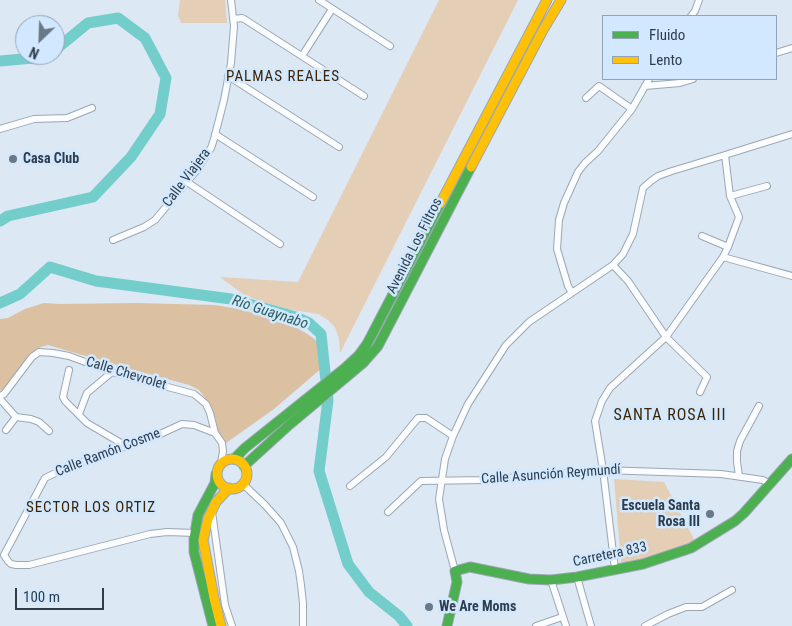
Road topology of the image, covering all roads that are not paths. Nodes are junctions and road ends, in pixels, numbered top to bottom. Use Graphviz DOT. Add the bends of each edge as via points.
graph roads {
  1 [pos="231,0"];
  2 [pos="318,0"];
  3 [pos="548,0"];
  4 [pos="561,0"];
  5 [pos="699,0"];
  6 [pos="332,8"];
  7 [pos="692,15"];
  8 [pos="233,19"];
  9 [pos="390,46"];
  10 [pos="792,48"];
  11 [pos="777,53"];
  12 [pos="302,56"];
  13 [pos="228,76"];
  14 [pos="648,80"];
  15 [pos="690,80"];
  16 [pos="645,86"];
  17 [pos="364,96"];
  18 [pos="586,98"];
  19 [pos="92,108"];
  20 [pos="632,109"];
  21 [pos="0,129"];
  22 [pos="216,134"];
  23 [pos="792,134"];
  24 [pos="339,147"];
  25 [pos="725,156"];
  26 [pos="187,182"];
  27 [pos="766,186"];
  28 [pos="730,196"];
  29 [pos="313,197"];
  30 [pos="702,236"];
  31 [pos="113,240"];
  32 [pos="280,244"];
  33 [pos="728,247"];
  34 [pos="723,257"];
  35 [pos="613,265"];
  36 [pos="792,276"];
  37 [pos="572,293"];
  38 [pos="666,337"];
  39 [pos="361,359"];
  40 [pos="70,370"];
  41 [pos="112,372"];
  42 [pos="700,392"];
  43 [pos="0,397"];
  44 [pos="759,406"];
  45 [pos="79,414"];
  46 [pos="16,417"];
  47 [pos="287,421"];
  48 [pos="6,430"];
  49 [pos="49,431"];
  50 [pos="215,432"];
  51 [pos="453,436"];
  52 [pos="126,446"];
  53 [pos="234,459"];
  54 [pos="792,459"];
  55 [pos="221,463"];
  56 [pos="244,466"];
  57 [pos="603,470"];
  58 [pos="216,474"];
  59 [pos="739,476"];
  60 [pos="442,481"];
  61 [pos="243,484"];
  62 [pos="770,484"];
  63 [pos="350,486"];
  64 [pos="229,488"];
  65 [pos="212,511"];
  66 [pos="388,512"];
  67 [pos="195,533"];
  68 [pos="615,569"];
  69 [pos="455,571"];
  70 [pos="577,577"];
  71 [pos="551,580"];
  72 [pos="732,590"];
  73 [pos="562,617"];
  74 [pos="213,626"];
  75 [pos="221,626"];
  76 [pos="232,626"];
  77 [pos="303,626"];
  78 [pos="447,626"];
  79 [pos="536,626"];
  80 [pos="566,626"];
  81 [pos="591,626"];
  82 [pos="645,626"];
  1 -- 8 [label="street, Calle Viajera"];
  2 -- 6 [label="street"];
  3 -- 39 [label="main road, Avenida Los Filtros"];
  4 -- 39 [label="main road, Avenida Los Filtros" via="542,30 384,337 372,354"];
  5 -- 7 [label="street"];
  6 -- 9 [label="street"];
  6 -- 12 [label="street"];
  8 -- 12 [label="street" via="244,19"];
  8 -- 13 [label="street, Calle Viajera"];
  10 -- 11 [label="street"];
  12 -- 17 [label="street"];
  13 -- 22 [label="street, Calle Viajera"];
  13 -- 24 [label="street"];
  14 -- 16 [label="street"];
  15 -- 16 [label="street"];
  16 -- 20 [label="street"];
  18 -- 20 [label="street" via="599,86"];
  19 -- 21 [label="street" via="67,118 34,120"];
  20 -- 37 [label="street" via="578,172 564,203 557,249"];
  22 -- 26 [label="street, Calle Viajera" via="207,155"];
  22 -- 29 [label="street"];
  23 -- 25 [label="street"];
  25 -- 28 [label="street"];
  25 -- 35 [label="street" via="672,170 643,188 628,244"];
  26 -- 31 [label="street, Calle Viajera" via="150,224"];
  26 -- 32 [label="street"];
  27 -- 28 [label="street"];
  28 -- 33 [label="street" via="738,217"];
  30 -- 33 [label="street"];
  33 -- 34 [label="street"];
  34 -- 36 [label="street"];
  34 -- 38 [label="street"];
  35 -- 37 [label="street"];
  35 -- 38 [label="street" via="628,281"];
  37 -- 51 [label="street" via="529,322 506,345 468,404"];
  38 -- 42 [label="street" via="707,377"];
  38 -- 57 [label="street" via="610,388 602,401 596,421"];
  39 -- 47 [label="main road, Avenida Los Filtros"];
  40 -- 45 [label="street" via="63,397"];
  41 -- 43 [label="street, Calle Chevrolet" via="69,356 39,352"];
  41 -- 45 [label="street" via="87,393"];
  41 -- 50 [label="street, Calle Chevrolet" via="194,394 206,404"];
  43 -- 46 [label="street, Calle Chevrolet"];
  44 -- 59 [label="street" via="737,451"];
  45 -- 52 [label="street" via="87,423"];
  46 -- 48 [label="street"];
  46 -- 49 [label="street" via="31,418"];
  47 -- 53 [label="main road, Avenida Los Filtros" via="245,448"];
  47 -- 56 [label="main road, Avenida Los Filtros"];
  50 -- 52 [label="street, Calle Ramón Cosme" via="182,424"];
  50 -- 55 [label="street, Calle Chevrolet" via="222,443"];
  51 -- 60 [label="street"];
  51 -- 63 [label="street" via="426,418 418,418 386,457"];
  52 -- 67 [label="street, Calle Ramón Cosme" via="45,478 4,555 8,561 29,565 150,534"];
  53 -- 55 [label="main road"];
  53 -- 56 [label="main road"];
  54 -- 62 [label="main road, Carretera 833"];
  55 -- 58 [label="main road"];
  56 -- 61 [label="main road" via="247,474"];
  57 -- 59 [label="street, Calle Asunción Reymundí"];
  57 -- 60 [label="street, Calle Asunción Reymundí"];
  57 -- 68 [label="street"];
  58 -- 64 [label="main road" via="221,484"];
  58 -- 67 [label="main road" via="198,515"];
  59 -- 62 [label="street, Calle Asunción Reymundí"];
  60 -- 66 [label="street, Calle Asunción Reymundí" via="422,481"];
  60 -- 69 [label="street" via="439,499"];
  61 -- 64 [label="main road"];
  61 -- 77 [label="street" via="281,523 293,547 301,585"];
  62 -- 68 [label="main road, Carretera 833" via="744,513 691,548 643,564"];
  64 -- 65 [label="main road"];
  65 -- 75 [label="main road" via="203,540"];
  65 -- 76 [label="street" via="225,605"];
  67 -- 74 [label="main road" via="194,552"];
  68 -- 70 [label="main road, Carretera 833"];
  69 -- 71 [label="main road, Carretera 833" via="470,567 529,580"];
  69 -- 78 [label="main road" via="457,582"];
  70 -- 71 [label="main road, Carretera 833"];
  70 -- 81 [label="street"];
  71 -- 73 [label="street"];
  72 -- 82 [label="street" via="702,607 686,607"];
  73 -- 79 [label="street"];
  73 -- 80 [label="street"];
}
